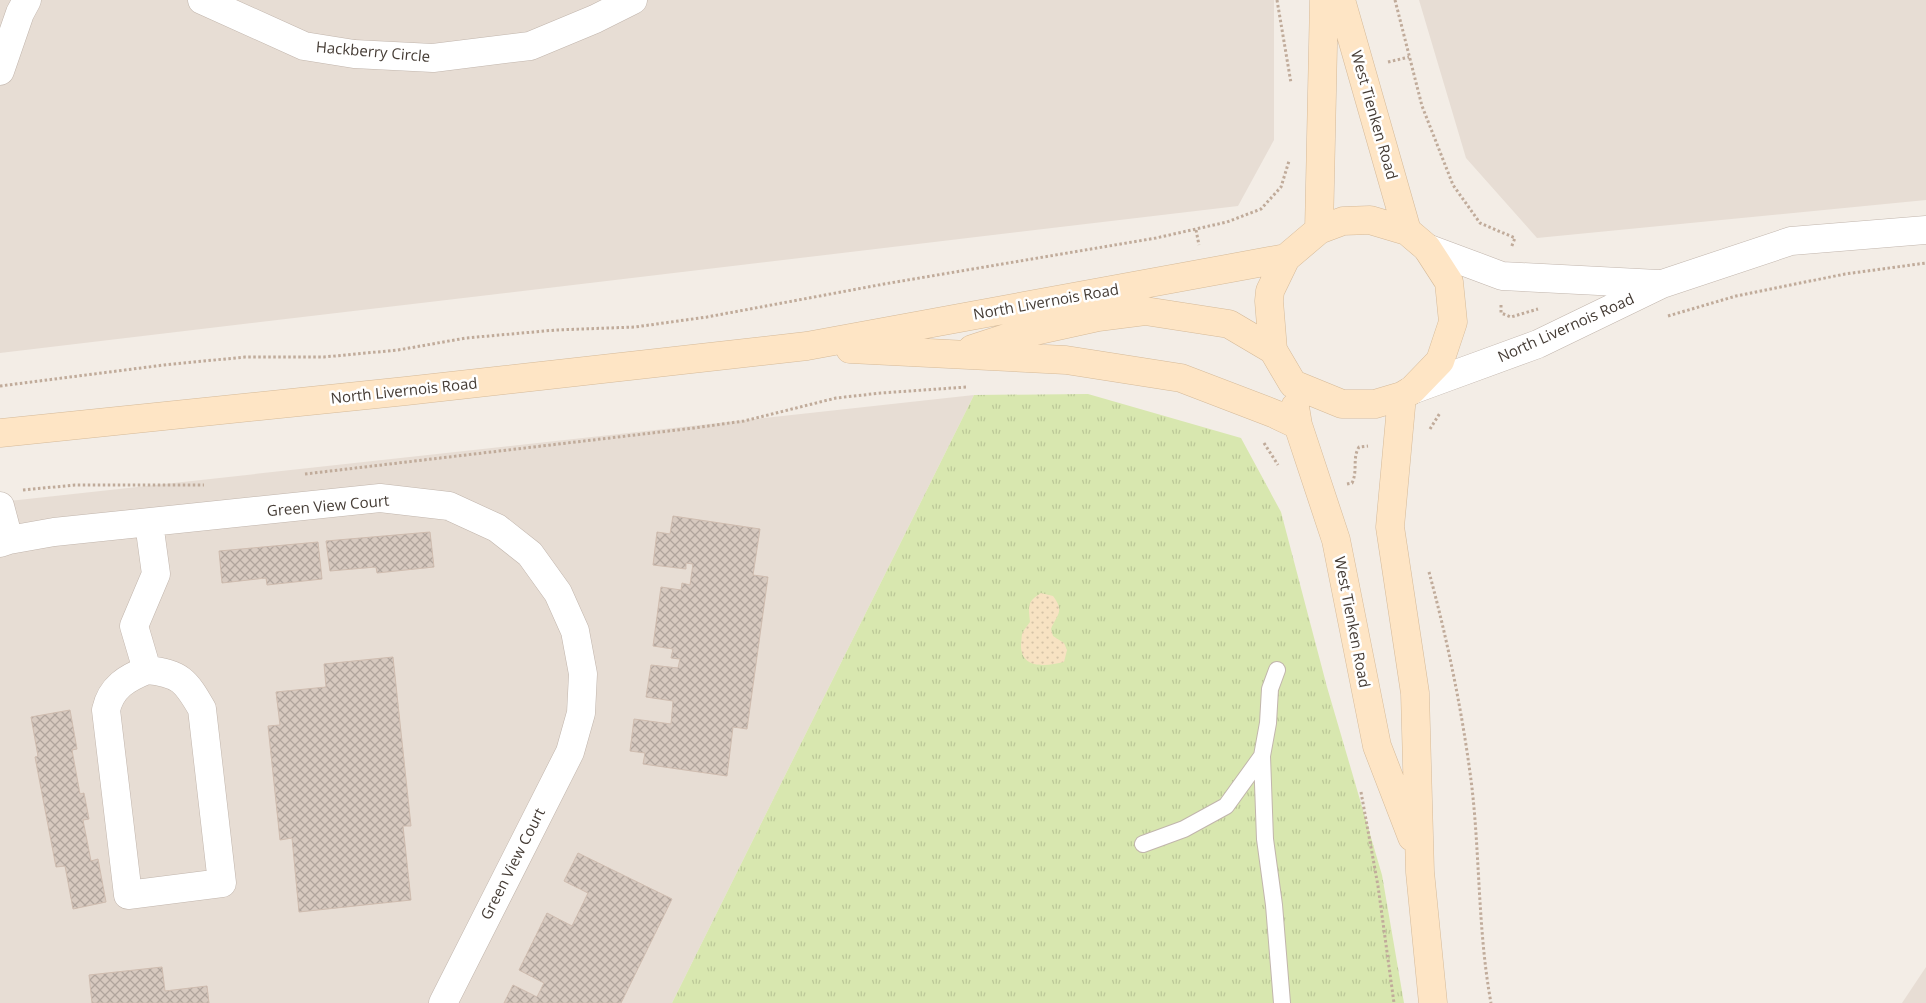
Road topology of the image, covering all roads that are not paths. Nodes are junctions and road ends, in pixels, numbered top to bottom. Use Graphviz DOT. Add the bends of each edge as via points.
graph roads {
  1 [pos="27,0"];
  2 [pos="202,0"];
  3 [pos="633,0"];
  4 [pos="1324,0"];
  5 [pos="1341,0"];
  6 [pos="0,72"];
  7 [pos="1318,230"];
  8 [pos="1926,230"];
  9 [pos="1417,239"];
  10 [pos="1286,258"];
  11 [pos="1662,284"];
  12 [pos="807,346"];
  13 [pos="1273,350"];
  14 [pos="954,354"];
  15 [pos="1293,384"];
  16 [pos="1407,393"];
  17 [pos="1298,426"];
  18 [pos="0,432"];
  19 [pos="8,498"];
  20 [pos="149,523"];
  21 [pos="4,541"];
  22 [pos="147,670"];
  23 [pos="1278,670"];
  24 [pos="1262,756"];
  25 [pos="1143,844"];
  26 [pos="1420,857"];
  27 [pos="443,1003"];
  28 [pos="1282,1003"];
  29 [pos="1433,1003"];
  1 -- 6 [label="street"];
  2 -- 3 [label="street, Hackberry Circle" via="304,46 354,54 433,58 530,46"];
  4 -- 7 [label="main road"];
  5 -- 9 [label="main road, West Tienken Road"];
  7 -- 9 [label="main road" via="1343,221 1370,220"];
  7 -- 10 [label="main road"];
  8 -- 11 [label="street, North Livernois Road" via="1791,241"];
  9 -- 11 [label="street, North Livernois Road" via="1502,276"];
  9 -- 16 [label="main road, West Tienken Road" via="1449,282 1453,322 1440,361"];
  10 -- 12 [label="main road, North Livernois Road"];
  10 -- 13 [label="main road" via="1270,291"];
  11 -- 16 [label="street, North Livernois Road" via="1538,344"];
  12 -- 14 [label="main road, North Livernois Road"];
  12 -- 18 [label="main road, North Livernois Road"];
  13 -- 14 [label="main road, North Livernois Road" via="1229,324 1145,311 1098,317 1012,336"];
  13 -- 15 [label="main road"];
  14 -- 17 [label="main road" via="1066,360 1181,378"];
  15 -- 16 [label="main road" via="1342,404 1375,404"];
  15 -- 17 [label="main road, West Tienken Road"];
  16 -- 26 [label="main road, West Tienken Road" via="1390,526 1415,693"];
  17 -- 26 [label="main road, West Tienken Road" via="1336,540 1377,746"];
  19 -- 21 [label="street, Green View Court"];
  20 -- 21 [label="street, Green View Court" via="54,532"];
  20 -- 22 [label="street" via="156,574 134,626"];
  20 -- 27 [label="street, Green View Court" via="380,498 449,506 497,528 530,554 558,593 575,631 583,674 580,712 570,752"];
  22 -- 22 [label="street" via="176,675 202,709 222,883 128,895 106,710 108,699 126,679"];
  23 -- 24 [label="lane" via="1270,690"];
  24 -- 25 [label="lane" via="1226,806 1184,829"];
  24 -- 28 [label="lane" via="1265,839"];
  26 -- 29 [label="main road, West Tienken Road"];
}
